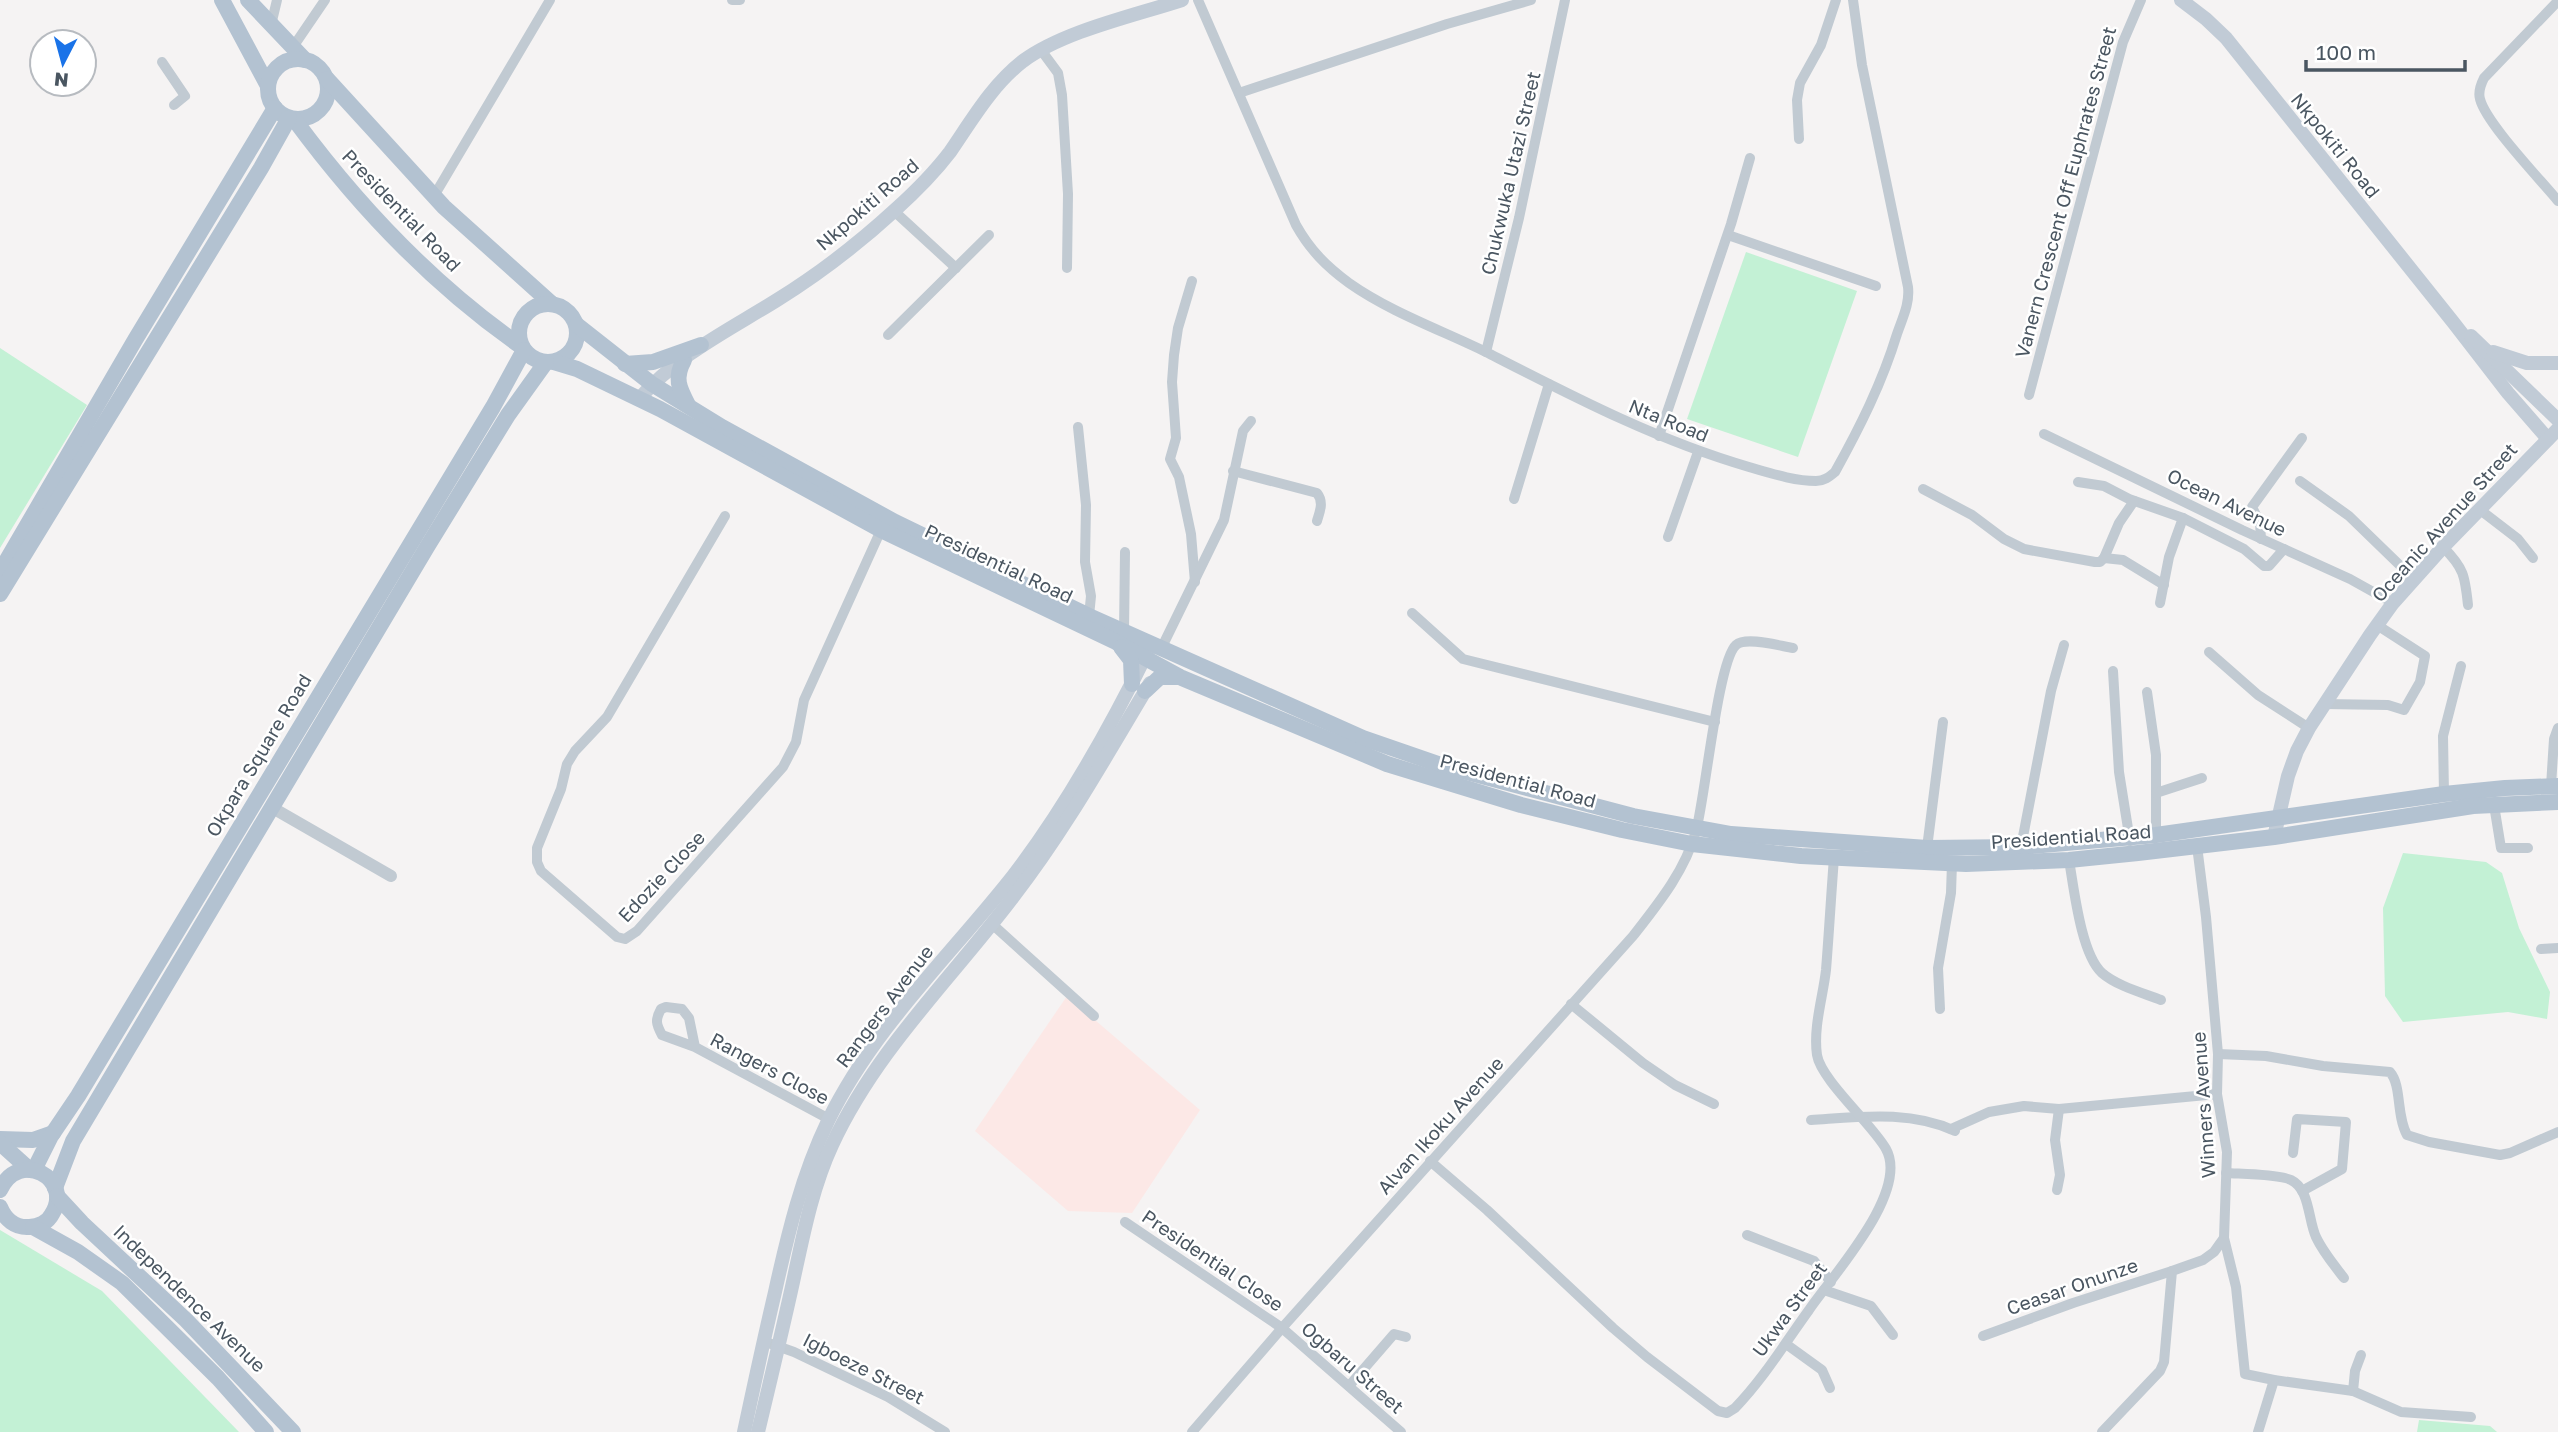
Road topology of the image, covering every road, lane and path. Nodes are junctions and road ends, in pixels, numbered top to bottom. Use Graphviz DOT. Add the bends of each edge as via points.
graph roads {
  1 [pos="222,0"];
  2 [pos="248,0"];
  3 [pos="276,0"];
  4 [pos="325,0"];
  5 [pos="550,0"];
  6 [pos="732,0"];
  7 [pos="740,0"];
  8 [pos="1182,0"];
  9 [pos="1198,0"];
  10 [pos="1531,0"];
  11 [pos="1566,0"];
  12 [pos="1836,0"];
  13 [pos="1853,0"];
  14 [pos="2141,0"];
  15 [pos="2183,1"];
  16 [pos="2558,1"];
  17 [pos="1146,5"];
  18 [pos="268,22"];
  19 [pos="242,36"];
  20 [pos="293,47"];
  21 [pos="1041,50"];
  22 [pos="305,60"];
  23 [pos="162,62"];
  24 [pos="327,79"];
  25 [pos="268,86"];
  26 [pos="1239,93"];
  27 [pos="174,105"];
  28 [pos="286,115"];
  29 [pos="1799,139"];
  30 [pos="1750,158"];
  31 [pos="434,196"];
  32 [pos="2558,201"];
  33 [pos="894,211"];
  34 [pos="1728,234"];
  35 [pos="989,235"];
  36 [pos="956,268"];
  37 [pos="1067,268"];
  38 [pos="1192,281"];
  39 [pos="1876,286"];
  40 [pos="552,304"];
  41 [pos="2453,322"];
  42 [pos="577,325"];
  43 [pos="888,335"];
  44 [pos="701,345"];
  45 [pos="2483,346"];
  46 [pos="523,348"];
  47 [pos="1486,352"];
  48 [pos="684,360"];
  49 [pos="550,362"];
  50 [pos="2558,363"];
  51 [pos="625,364"];
  52 [pos="2541,365"];
  53 [pos="2521,383"];
  54 [pos="652,384"];
  55 [pos="1549,384"];
  56 [pos="2508,393"];
  57 [pos="2029,394"];
  58 [pos="639,399"];
  59 [pos="688,405"];
  60 [pos="1251,421"];
  61 [pos="1078,428"];
  62 [pos="2556,430"];
  63 [pos="2044,433"];
  64 [pos="1659,436"];
  65 [pos="2302,438"];
  66 [pos="1698,452"];
  67 [pos="1233,471"];
  68 [pos="2301,481"];
  69 [pos="2078,482"];
  70 [pos="1923,489"];
  71 [pos="1514,499"];
  72 [pos="2134,500"];
  73 [pos="45,506"];
  74 [pos="2479,509"];
  75 [pos="724,516"];
  76 [pos="2183,518"];
  77 [pos="1317,521"];
  78 [pos="881,530"];
  79 [pos="1668,537"];
  80 [pos="2261,539"];
  81 [pos="2443,547"];
  82 [pos="2284,549"];
  83 [pos="1125,552"];
  84 [pos="2104,558"];
  85 [pos="2533,558"];
  86 [pos="0,572"];
  87 [pos="987,574"];
  88 [pos="2414,579"];
  89 [pos="1195,582"];
  90 [pos="2164,585"];
  91 [pos="0,594"];
  92 [pos="2160,603"];
  93 [pos="2393,603"];
  94 [pos="2468,605"];
  95 [pos="1412,613"];
  96 [pos="1089,616"];
  97 [pos="2377,625"];
  98 [pos="1119,636"];
  99 [pos="2064,645"];
  100 [pos="1793,648"];
  101 [pos="2208,652"];
  102 [pos="1157,654"];
  103 [pos="2461,666"];
  104 [pos="2113,671"];
  105 [pos="1182,678"];
  106 [pos="1139,688"];
  107 [pos="2147,692"];
  108 [pos="2325,704"];
  109 [pos="1715,722"];
  110 [pos="1943,722"];
  111 [pos="2309,728"];
  112 [pos="2558,728"];
  113 [pos="2202,778"];
  114 [pos="2555,786"];
  115 [pos="2156,793"];
  116 [pos="2444,794"];
  117 [pos="255,802"];
  118 [pos="2558,802"];
  119 [pos="2494,804"];
  120 [pos="271,807"];
  121 [pos="2278,819"];
  122 [pos="2156,835"];
  123 [pos="1694,837"];
  124 [pos="2273,837"];
  125 [pos="2128,838"];
  126 [pos="2197,846"];
  127 [pos="2021,847"];
  128 [pos="1927,848"];
  129 [pos="2528,848"];
  130 [pos="1857,852"];
  131 [pos="2138,853"];
  132 [pos="2046,854"];
  133 [pos="1834,858"];
  134 [pos="2069,860"];
  135 [pos="1952,863"];
  136 [pos="391,876"];
  137 [pos="992,924"];
  138 [pos="2558,948"];
  139 [pos="2541,949"];
  140 [pos="2161,1000"];
  141 [pos="1571,1004"];
  142 [pos="1940,1009"];
  143 [pos="1094,1016"];
  144 [pos="695,1047"];
  145 [pos="2218,1054"];
  146 [pos="2217,1094"];
  147 [pos="1714,1104"];
  148 [pos="2059,1109"];
  149 [pos="1860,1117"];
  150 [pos="829,1119"];
  151 [pos="1811,1120"];
  152 [pos="2558,1132"];
  153 [pos="53,1133"];
  154 [pos="0,1141"];
  155 [pos="2293,1153"];
  156 [pos="1430,1161"];
  157 [pos="32,1170"];
  158 [pos="2226,1173"];
  159 [pos="0,1190"];
  160 [pos="2057,1190"];
  161 [pos="2302,1191"];
  162 [pos="56,1192"];
  163 [pos="1,1211"];
  164 [pos="1125,1222"];
  165 [pos="33,1227"];
  166 [pos="1747,1235"];
  167 [pos="2224,1238"];
  168 [pos="2172,1271"];
  169 [pos="2344,1278"];
  170 [pos="1827,1286"];
  171 [pos="1282,1328"];
  172 [pos="1893,1335"];
  173 [pos="1983,1336"];
  174 [pos="1406,1337"];
  175 [pos="763,1341"];
  176 [pos="1786,1345"];
  177 [pos="778,1346"];
  178 [pos="2361,1354"];
  179 [pos="2274,1380"];
  180 [pos="1349,1386"];
  181 [pos="1830,1388"];
  182 [pos="2353,1391"];
  183 [pos="2471,1417"];
  184 [pos="265,1432"];
  185 [pos="292,1432"];
  186 [pos="744,1432"];
  187 [pos="758,1432"];
  188 [pos="945,1432"];
  189 [pos="1192,1432"];
  190 [pos="1401,1432"];
  191 [pos="2102,1432"];
  192 [pos="2258,1432"];
  1 -- 19 [label="main road"];
  2 -- 18 [label="main road"];
  3 -- 18 [label="street"];
  4 -- 20 [label="street"];
  5 -- 31 [label="street"];
  6 -- 7 [label="street"];
  8 -- 17 [label="main road, Nkpokiti Road"];
  9 -- 26 [label="street, Nta Road"];
  10 -- 26 [label="street"];
  11 -- 47 [label="street, Chukwuka Utazi Street"];
  12 -- 29 [label="street" via="1821,45 1800,83"];
  13 -- 66 [label="street, Nta Road" via="1908,294 1885,375 1828,478 1818,481 1780,475"];
  14 -- 57 [label="street, Vanern Crescent Off Euphrates Street" via="2123,42"];
  15 -- 41 [label="main road, Nkpokiti Road" via="2225,38"];
  16 -- 32 [label="street" via="2484,78 2479,92 2495,126"];
  17 -- 21 [label="main road, Nkpokiti Road"];
  18 -- 19 [label="main road"];
  18 -- 20 [label="main road"];
  19 -- 25 [label="main road"];
  20 -- 22 [label="main road"];
  21 -- 33 [label="main road, Nkpokiti Road" via="1002,80 937,167"];
  21 -- 37 [label="street" via="1058,73 1062,95"];
  22 -- 24 [label="main road"];
  22 -- 25 [label="main road" via="281,65"];
  23 -- 27 [label="street" via="185,96"];
  24 -- 28 [label="main road" via="322,108 314,115"];
  24 -- 31 [label="main road, Presidential Road"];
  25 -- 28 [label="main road" via="270,98"];
  26 -- 47 [label="street, Nta Road" via="1296,225 1320,261 1352,285"];
  28 -- 46 [label="main road, Presidential Road" via="410,255"];
  28 -- 73 [label="main road"];
  30 -- 34 [label="street"];
  31 -- 40 [label="main road, Presidential Road"];
  33 -- 36 [label="street"];
  33 -- 44 [label="main road, Nkpokiti Road" via="796,287"];
  34 -- 39 [label="street"];
  34 -- 64 [label="street"];
  35 -- 36 [label="street"];
  36 -- 43 [label="street"];
  38 -- 89 [label="street" via="1174,355 1176,438 1171,459 1191,534"];
  40 -- 42 [label="main road" via="568,311"];
  40 -- 46 [label="main road" via="536,306 524,316 519,331"];
  41 -- 45 [label="main road"];
  41 -- 56 [label="main road"];
  42 -- 49 [label="main road" via="571,352"];
  42 -- 51 [label="main road, Presidential Road"];
  44 -- 48 [label="main road, Nkpokiti Road"];
  44 -- 51 [label="main road" via="653,362"];
  45 -- 52 [label="main road" via="2498,355"];
  45 -- 53 [label="main road"];
  46 -- 49 [label="main road" via="534,358"];
  46 -- 117 [label="main road, Okpara Square Road" via="486,419"];
  47 -- 55 [label="street, Nta Road"];
  48 -- 54 [label="main road, Nkpokiti Road"];
  48 -- 59 [label="main road" via="678,382"];
  49 -- 58 [label="main road, Presidential Road" via="577,369"];
  49 -- 120 [label="main road, Okpara Square Road" via="508,415"];
  50 -- 52 [label="main road"];
  51 -- 54 [label="main road, Presidential Road"];
  52 -- 53 [label="main road"];
  53 -- 56 [label="main road"];
  53 -- 62 [label="main road"];
  54 -- 58 [label="main road, Nkpokiti Road"];
  54 -- 59 [label="main road, Presidential Road"];
  55 -- 64 [label="street, Nta Road"];
  55 -- 71 [label="street"];
  56 -- 62 [label="main road"];
  58 -- 78 [label="main road, Presidential Road"];
  59 -- 87 [label="main road, Presidential Road"];
  60 -- 67 [label="street" via="1243,431"];
  61 -- 96 [label="street"];
  62 -- 74 [label="main road, Oceanic Avenue Street"];
  63 -- 80 [label="street, Ocean Avenue"];
  64 -- 66 [label="street, Nta Road"];
  65 -- 80 [label="street" via="2252,507"];
  66 -- 79 [label="street"];
  67 -- 77 [label="street" via="1317,493 1321,506"];
  67 -- 89 [label="street" via="1224,520"];
  68 -- 88 [label="street" via="2348,516"];
  69 -- 72 [label="street" via="2104,486"];
  70 -- 84 [label="street" via="2024,548 2095,562"];
  72 -- 76 [label="street"];
  72 -- 84 [label="street"];
  73 -- 86 [label="main road"];
  73 -- 91 [label="main road"];
  74 -- 81 [label="main road, Oceanic Avenue Street"];
  74 -- 85 [label="street" via="2518,539"];
  75 -- 78 [label="street, Edozie Close" via="607,717 567,764 537,848 541,871 625,939 783,767 796,742 804,700"];
  76 -- 82 [label="street" via="2244,549 2264,566"];
  76 -- 90 [label="street"];
  78 -- 87 [label="main road, Presidential Road"];
  80 -- 82 [label="street, Ocean Avenue"];
  81 -- 88 [label="main road, Oceanic Avenue Street"];
  81 -- 94 [label="street" via="2464,572"];
  82 -- 93 [label="street, Ocean Avenue"];
  83 -- 98 [label="street"];
  84 -- 90 [label="street" via="2123,560"];
  87 -- 96 [label="main road, Presidential Road"];
  87 -- 98 [label="main road, Presidential Road"];
  88 -- 93 [label="main road, Oceanic Avenue Street"];
  89 -- 102 [label="street"];
  90 -- 92 [label="street"];
  93 -- 97 [label="main road, Oceanic Avenue Street"];
  95 -- 109 [label="street" via="1463,659"];
  96 -- 98 [label="main road, Presidential Road"];
  97 -- 108 [label="main road, Oceanic Avenue Street"];
  97 -- 108 [label="street" via="2425,656 2420,682 2404,710 2388,705"];
  98 -- 102 [label="main road, Presidential Road"];
  98 -- 106 [label="main road"];
  99 -- 127 [label="street"];
  100 -- 109 [label="street, Alvan Ikoku Avenue" via="1738,643 1728,659"];
  101 -- 111 [label="street" via="2258,695"];
  102 -- 105 [label="main road, Presidential Road"];
  102 -- 106 [label="main road"];
  102 -- 123 [label="main road, Presidential Road" via="1444,766"];
  103 -- 116 [label="street" via="2444,736"];
  104 -- 125 [label="street"];
  105 -- 106 [label="main road" via="1160,677"];
  105 -- 123 [label="main road, Presidential Road" via="1387,764 1521,805"];
  106 -- 137 [label="main road, Rangers Avenue" via="1051,847"];
  106 -- 150 [label="main road, Rangers Avenue" via="1013,876 886,1028"];
  107 -- 115 [label="street"];
  108 -- 111 [label="main road, Oceanic Avenue Street"];
  109 -- 123 [label="street, Alvan Ikoku Avenue"];
  110 -- 128 [label="street"];
  111 -- 121 [label="main road, Oceanic Avenue Street" via="2292,764"];
  112 -- 114 [label="street"];
  113 -- 115 [label="street"];
  114 -- 116 [label="main road, Presidential Road"];
  115 -- 122 [label="street"];
  116 -- 121 [label="main road, Presidential Road"];
  117 -- 120 [label="main road"];
  117 -- 153 [label="main road, Okpara Square Road"];
  118 -- 119 [label="main road, Presidential Road"];
  119 -- 124 [label="main road, Presidential Road"];
  119 -- 129 [label="street" via="2501,848"];
  120 -- 136 [label="street"];
  120 -- 162 [label="main road, Okpara Square Road" via="73,1141"];
  121 -- 122 [label="main road, Presidential Road"];
  121 -- 124 [label="main road, Oceanic Avenue Street"];
  122 -- 125 [label="main road, Presidential Road"];
  123 -- 130 [label="main road, Presidential Road"];
  123 -- 133 [label="main road, Presidential Road"];
  123 -- 141 [label="street, Alvan Ikoku Avenue" via="1653,911"];
  124 -- 126 [label="main road, Presidential Road"];
  125 -- 131 [label="street"];
  125 -- 132 [label="main road, Presidential Road"];
  126 -- 131 [label="main road, Presidential Road"];
  126 -- 145 [label="street, Winners Avenue"];
  127 -- 128 [label="main road, Presidential Road"];
  127 -- 132 [label="main road, Presidential Road"];
  128 -- 130 [label="main road, Presidential Road"];
  130 -- 133 [label="main road, Presidential Road"];
  130 -- 135 [label="main road, Presidential Road"];
  131 -- 134 [label="main road, Presidential Road"];
  132 -- 134 [label="main road, Presidential Road"];
  132 -- 135 [label="main road, Presidential Road"];
  133 -- 149 [label="street, Ukwa Street" via="1817,1057"];
  134 -- 140 [label="street" via="2091,958 2104,974"];
  135 -- 142 [label="street" via="1938,968"];
  137 -- 143 [label="street"];
  137 -- 177 [label="main road, Rangers Avenue" via="876,1065 837,1134 812,1200"];
  138 -- 139 [label="street"];
  141 -- 147 [label="street" via="1643,1063"];
  141 -- 156 [label="street, Alvan Ikoku Avenue"];
  144 -- 144 [label="street, Rangers Close" via="662,1035 656,1017 661,1009 681,1009 689,1018"];
  144 -- 150 [label="street, Rangers Close"];
  145 -- 146 [label="street, Winners Avenue"];
  145 -- 152 [label="street" via="2390,1072 2395,1077 2399,1114 2407,1135 2429,1142 2500,1154"];
  146 -- 148 [label="street"];
  146 -- 158 [label="street, Winners Avenue"];
  148 -- 149 [label="street" via="2024,1106 1989,1112 1953,1130 1913,1119"];
  148 -- 160 [label="street"];
  149 -- 151 [label="street"];
  149 -- 170 [label="street, Ukwa Street" via="1886,1148 1891,1175 1871,1224"];
  150 -- 175 [label="main road, Rangers Avenue" via="792,1214"];
  153 -- 154 [label="main road" via="33,1140"];
  153 -- 157 [label="main road, Okpara Square Road"];
  154 -- 157 [label="main road"];
  155 -- 161 [label="street" via="2297,1119 2346,1122 2343,1169"];
  156 -- 171 [label="street, Alvan Ikoku Avenue"];
  156 -- 176 [label="street, Ukwa Street" via="1613,1328 1718,1411 1727,1413 1735,1408"];
  157 -- 159 [label="main road" via="8,1177"];
  157 -- 162 [label="main road, Independence Avenue" via="47,1177"];
  158 -- 161 [label="street" via="2286,1178"];
  158 -- 167 [label="street, Winners Avenue"];
  161 -- 169 [label="street" via="2315,1235"];
  162 -- 165 [label="main road, Okpara Square Road" via="54,1213"];
  162 -- 185 [label="main road, Independence Avenue"];
  163 -- 165 [label="main road, Independence Avenue" via="20,1226"];
  164 -- 171 [label="street, Presidential Close"];
  165 -- 184 [label="main road, Independence Avenue" via="122,1283"];
  166 -- 170 [label="street" via="1814,1261"];
  167 -- 168 [label="street" via="2203,1260"];
  167 -- 179 [label="street, Winners Avenue" via="2236,1287 2245,1374"];
  168 -- 173 [label="street, Ceasar Onunze"];
  168 -- 191 [label="street" via="2164,1362"];
  170 -- 172 [label="street" via="1871,1306"];
  170 -- 176 [label="street, Ukwa Street"];
  171 -- 180 [label="street, Ogbaru Street"];
  171 -- 189 [label="street, Alvan Ikoku Avenue"];
  174 -- 180 [label="street" via="1394,1334"];
  175 -- 177 [label="street, Igboeze Street"];
  175 -- 186 [label="main road, Rangers Avenue"];
  176 -- 181 [label="street" via="1822,1370"];
  177 -- 187 [label="main road, Rangers Avenue"];
  177 -- 188 [label="street, Igboeze Street" via="888,1397"];
  178 -- 182 [label="street"];
  179 -- 182 [label="street"];
  179 -- 192 [label="street"];
  180 -- 190 [label="street, Ogbaru Street"];
  182 -- 183 [label="street" via="2401,1412"];
}
